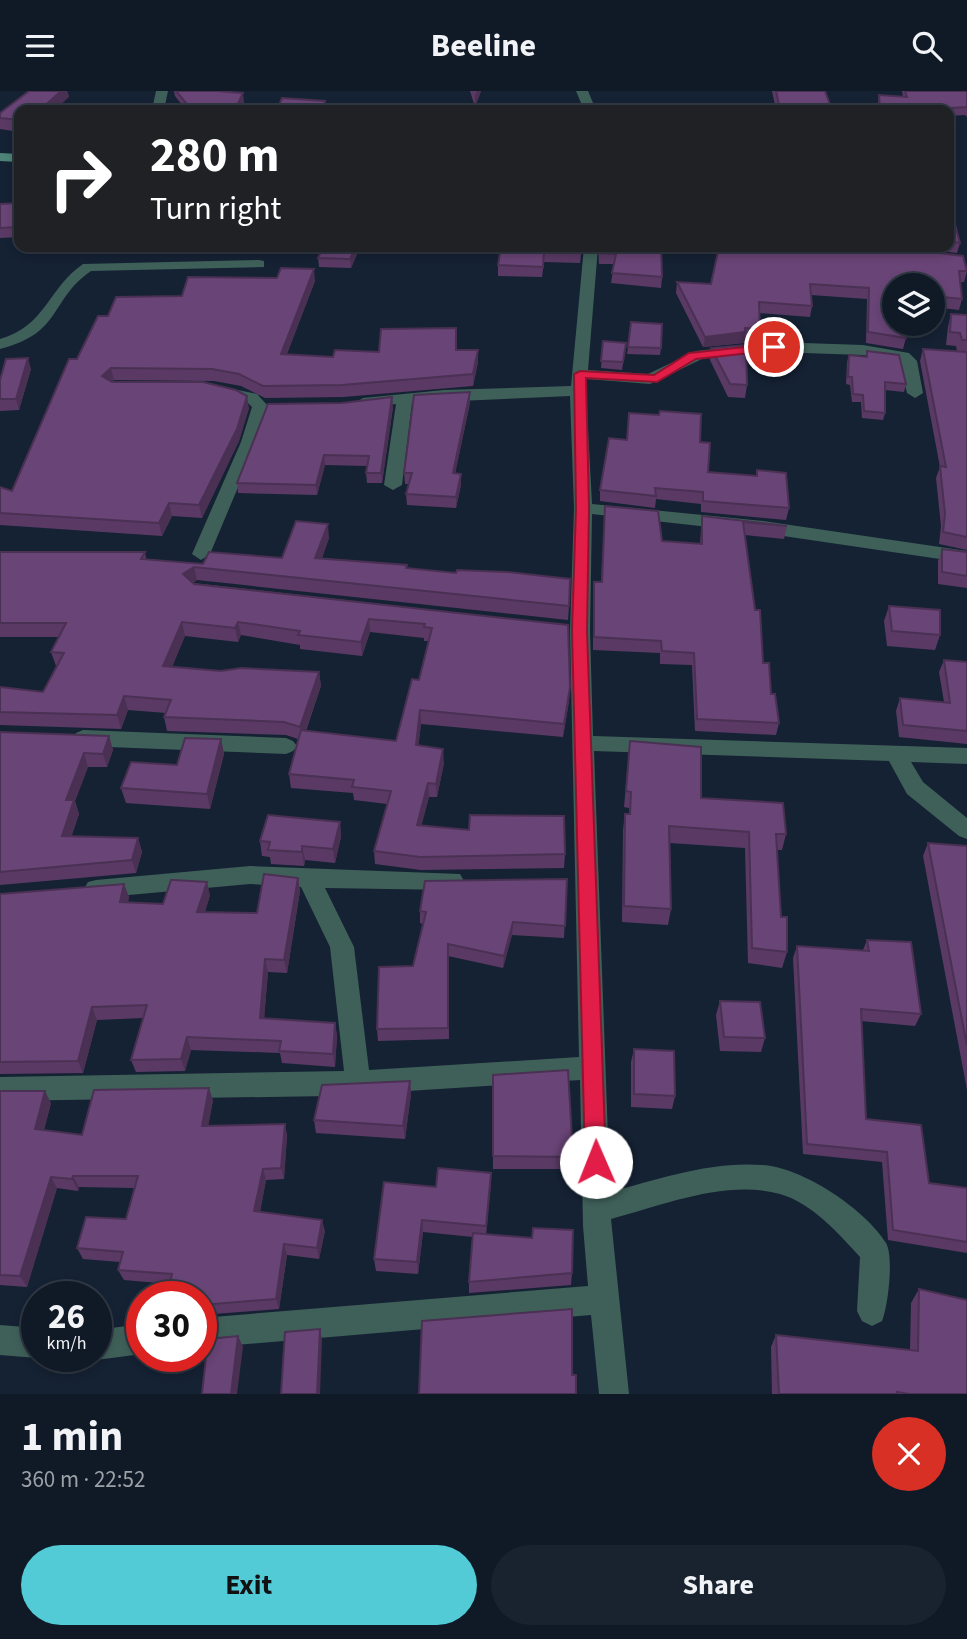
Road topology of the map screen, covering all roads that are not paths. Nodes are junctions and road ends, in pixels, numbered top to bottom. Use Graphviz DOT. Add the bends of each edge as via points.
graph roads {
  1 [pos="591,252"];
  2 [pos="259,264"];
  3 [pos="0,344"];
  4 [pos="579,382"];
  5 [pos="204,389"];
  6 [pos="915,393"];
  7 [pos="405,399"];
  8 [pos="260,405"];
  9 [pos="343,405"];
  10 [pos="282,407"];
  11 [pos="393,485"];
  12 [pos="583,508"];
  13 [pos="201,554"];
  14 [pos="967,558"];
  15 [pos="67,737"];
  16 [pos="583,743"];
  17 [pos="286,746"];
  18 [pos="896,754"];
  19 [pos="967,756"];
  20 [pos="967,830"];
  21 [pos="309,879"];
  22 [pos="562,879"];
  23 [pos="588,879"];
  24 [pos="470,881"];
  25 [pos="69,891"];
  26 [pos="593,1068"];
  27 [pos="358,1082"];
  28 [pos="0,1089"];
  29 [pos="597,1209"];
  30 [pos="604,1299"];
  31 [pos="872,1311"];
  32 [pos="217,1332"];
  33 [pos="0,1340"];
  34 [pos="21,1342"];
  35 [pos="614,1394"];
  1 -- 4 [label="street"];
  2 -- 3 [label="street" via="88,267 75,273 36,330"];
  4 -- 6 [label="street" via="657,379 701,354 774,347 851,349 904,356"];
  4 -- 7 [label="street"];
  4 -- 12 [label="street"];
  5 -- 8 [label="street" via="251,397"];
  7 -- 9 [label="street"];
  7 -- 11 [label="street"];
  8 -- 10 [label="street"];
  8 -- 13 [label="street"];
  12 -- 14 [label="street" via="763,527"];
  12 -- 16 [label="street" via="573,630"];
  15 -- 17 [label="street"];
  16 -- 18 [label="street"];
  16 -- 23 [label="street"];
  18 -- 19 [label="street"];
  18 -- 20 [label="street" via="915,788"];
  21 -- 24 [label="street"];
  21 -- 25 [label="street" via="250,875"];
  21 -- 27 [label="street" via="342,947"];
  22 -- 23 [label="street"];
  23 -- 26 [label="street"];
  26 -- 27 [label="street"];
  26 -- 29 [label="street"];
  27 -- 28 [label="street"];
  29 -- 30 [label="street"];
  29 -- 31 [label="street" via="717,1181 766,1178 794,1186 826,1207 875,1252"];
  30 -- 32 [label="street"];
  30 -- 35 [label="street"];
  33 -- 34 [label="street"];
}
